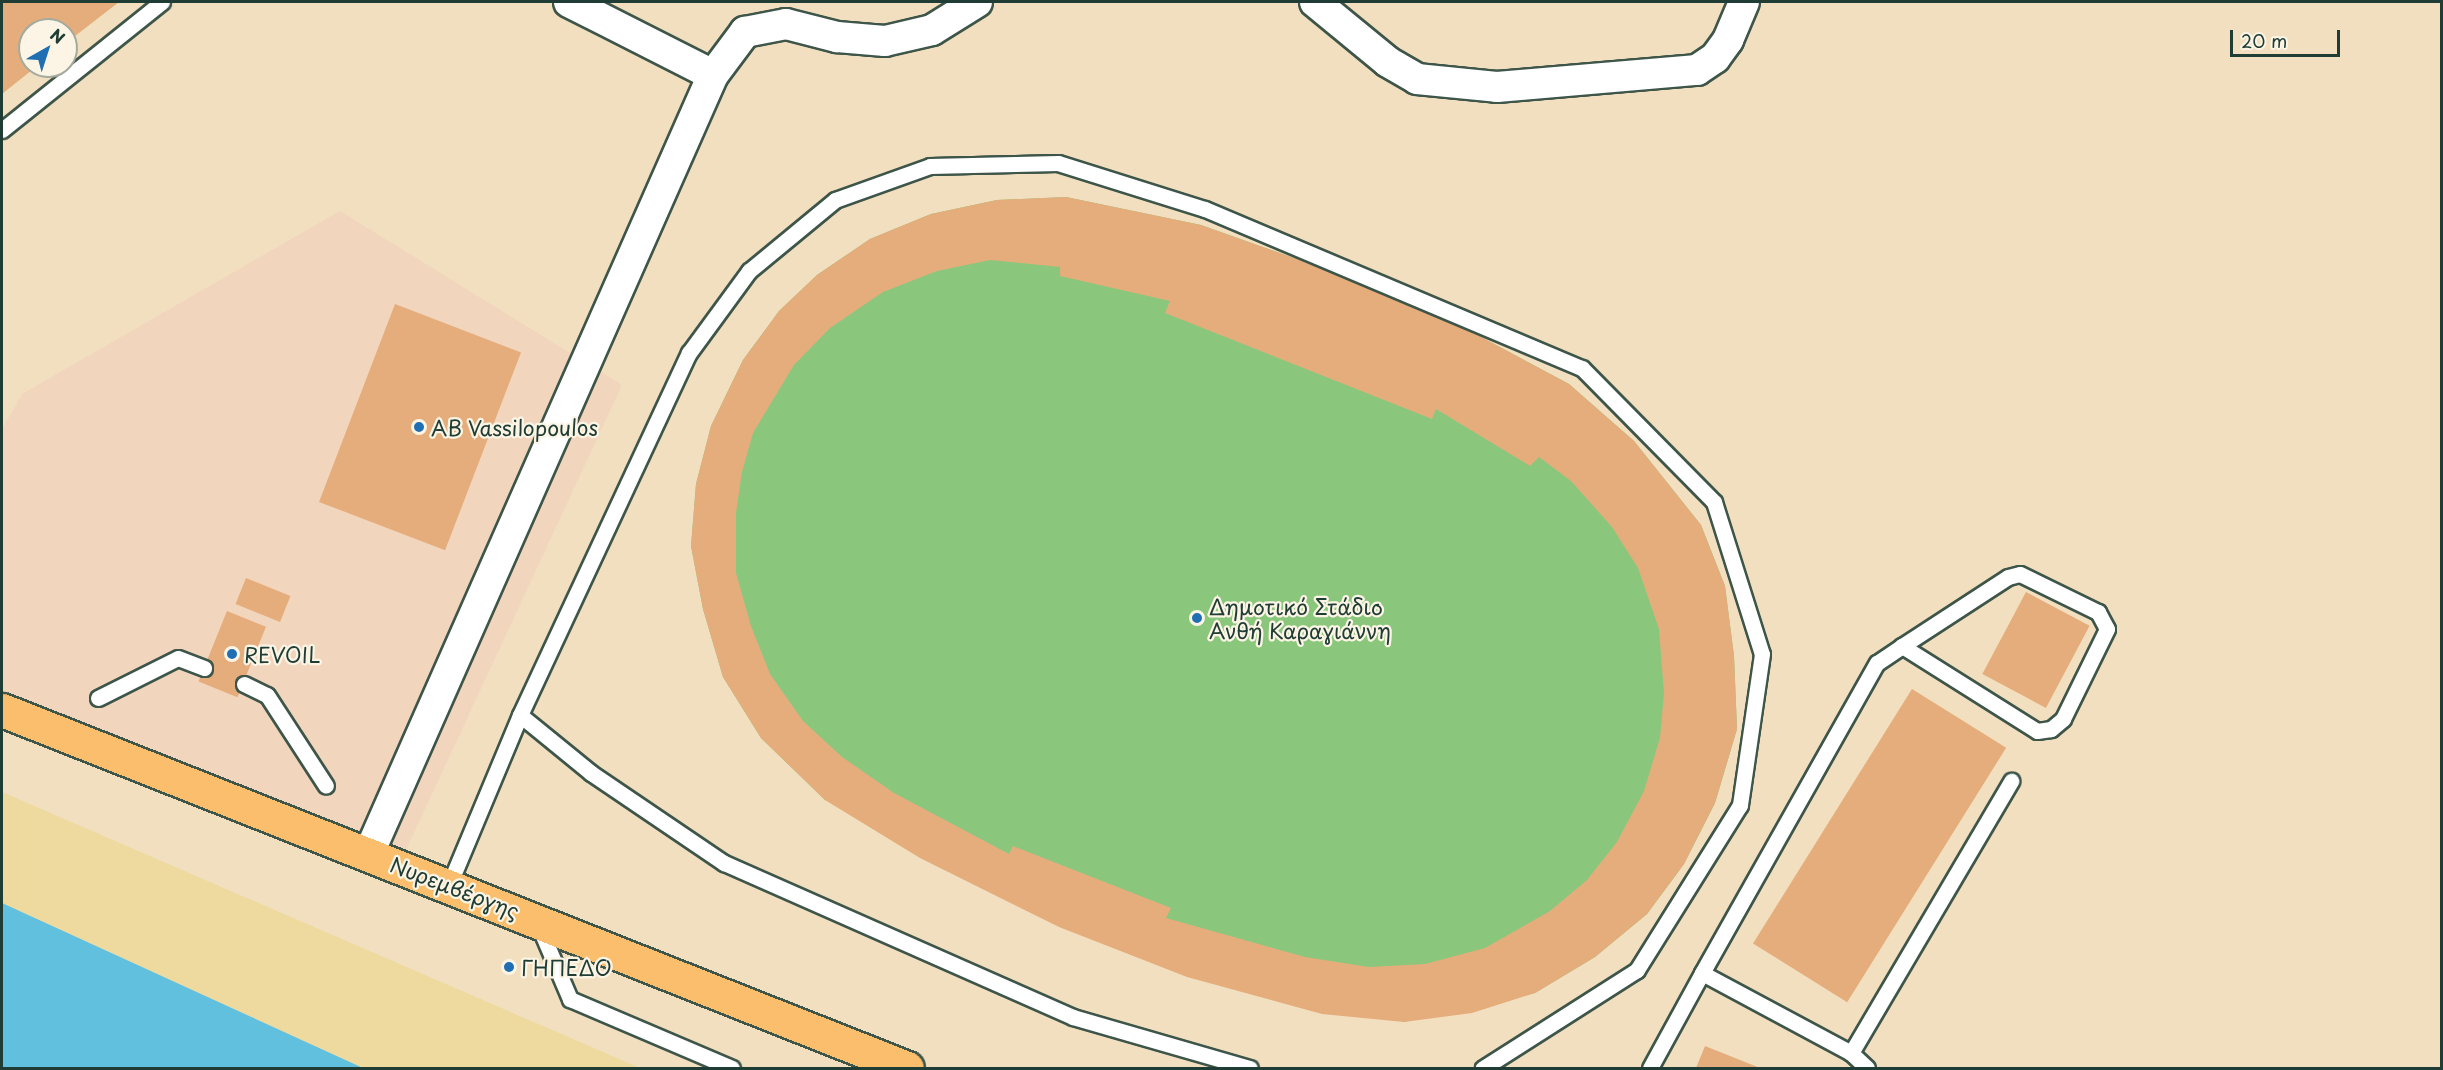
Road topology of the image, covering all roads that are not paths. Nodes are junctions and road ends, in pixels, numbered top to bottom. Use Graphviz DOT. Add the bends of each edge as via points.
graph roads {
  1 [pos="162,2"];
  2 [pos="569,2"];
  3 [pos="977,2"];
  4 [pos="1315,2"];
  5 [pos="1744,2"];
  6 [pos="713,75"];
  7 [pos="2,130"];
  8 [pos="1902,646"];
  9 [pos="204,668"];
  10 [pos="244,684"];
  11 [pos="98,698"];
  12 [pos="2,710"];
  13 [pos="520,715"];
  14 [pos="2011,781"];
  15 [pos="326,786"];
  16 [pos="369,853"];
  17 [pos="448,885"];
  18 [pos="536,918"];
  19 [pos="1702,973"];
  20 [pos="1851,1053"];
  21 [pos="732,1068"];
  22 [pos="907,1068"];
  23 [pos="1250,1068"];
  24 [pos="1483,1068"];
  25 [pos="1650,1068"];
  26 [pos="1867,1068"];
  1 -- 7 [label="lane"];
  2 -- 6 [label="street"];
  3 -- 6 [label="street" via="932,30 885,40 837,37 786,24 746,32"];
  4 -- 5 [label="street" via="1388,62 1417,79 1497,87 1697,70 1715,58 1728,40"];
  6 -- 16 [label="street"];
  8 -- 8 [label="lane" via="2008,577 2020,574 2098,612 2107,628 2063,719 2051,729 2037,731"];
  8 -- 19 [label="lane" via="1877,663 1858,690"];
  9 -- 11 [label="lane" via="178,658"];
  10 -- 15 [label="lane" via="267,695"];
  12 -- 16 [label="main road, Νυρεμβέργης"];
  13 -- 17 [label="lane"];
  13 -- 23 [label="lane" via="591,773 724,863 1073,1017"];
  13 -- 24 [label="lane" via="689,353 749,271 835,200 930,166 1058,163 1204,209 1582,368 1714,502 1762,654 1740,806 1637,970"];
  14 -- 20 [label="lane"];
  16 -- 17 [label="main road, Νυρεμβέργης"];
  17 -- 18 [label="main road, Νυρεμβέργης"];
  18 -- 21 [label="lane" via="570,999"];
  18 -- 22 [label="main road, Νυρεμβέργης"];
  19 -- 20 [label="lane"];
  19 -- 25 [label="lane"];
  20 -- 26 [label="lane"];
}
